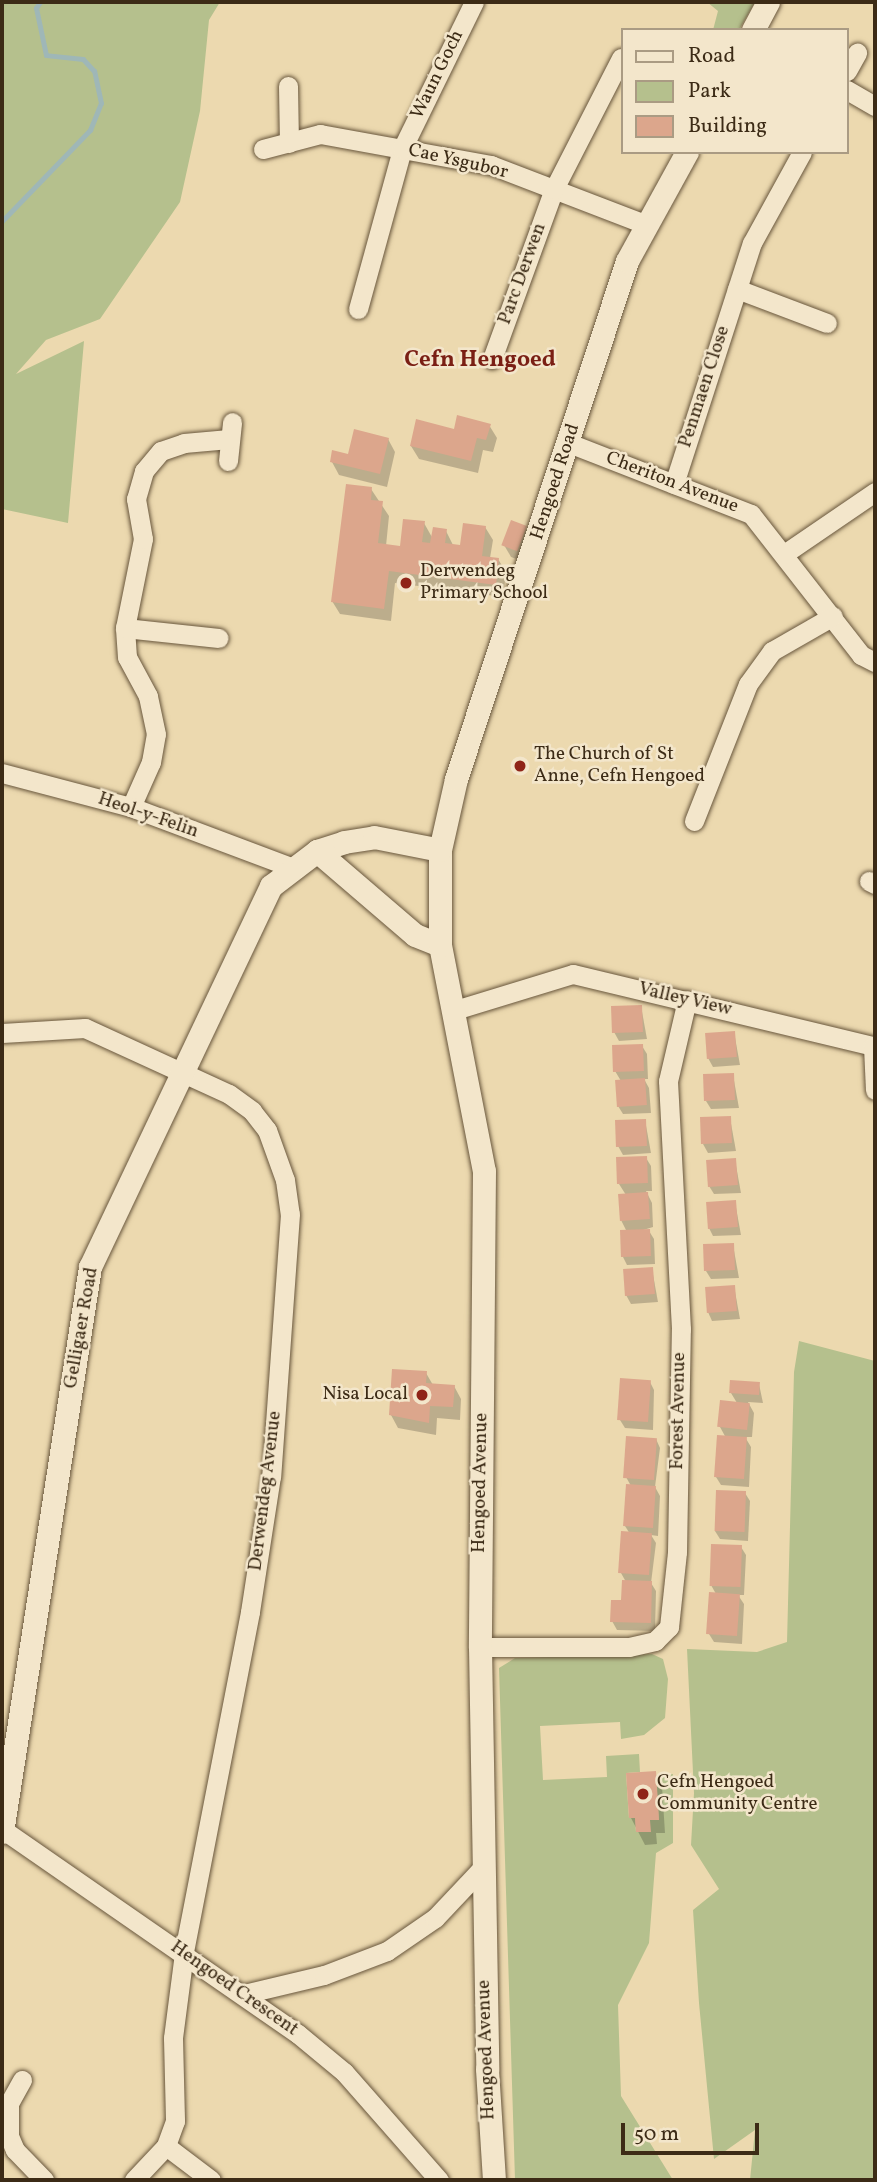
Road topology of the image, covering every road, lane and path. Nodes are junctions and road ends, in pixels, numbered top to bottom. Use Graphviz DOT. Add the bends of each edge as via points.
graph roads {
  1 [pos="474,2"];
  2 [pos="768,2"];
  3 [pos="754,28"];
  4 [pos="858,53"];
  5 [pos="621,58"];
  6 [pos="849,68"];
  7 [pos="288,86"];
  8 [pos="849,91"];
  9 [pos="875,106"];
  10 [pos="289,143"];
  11 [pos="263,149"];
  12 [pos="402,149"];
  13 [pos="686,154"];
  14 [pos="801,154"];
  15 [pos="554,189"];
  16 [pos="647,225"];
  17 [pos="737,289"];
  18 [pos="358,309"];
  19 [pos="827,323"];
  20 [pos="492,359"];
  21 [pos="569,443"];
  22 [pos="228,461"];
  23 [pos="674,484"];
  24 [pos="875,492"];
  25 [pos="784,554"];
  26 [pos="832,616"];
  27 [pos="125,628"];
  28 [pos="218,638"];
  29 [pos="875,662"];
  30 [pos="2,773"];
  31 [pos="131,807"];
  32 [pos="694,821"];
  33 [pos="440,850"];
  34 [pos="317,851"];
  35 [pos="291,867"];
  36 [pos="440,945"];
  37 [pos="687,1000"];
  38 [pos="455,1010"];
  39 [pos="2,1032"];
  40 [pos="874,1045"];
  41 [pos="185,1071"];
  42 [pos="875,1090"];
  43 [pos="480,1647"];
  44 [pos="2,1830"];
  45 [pos="483,1867"];
  46 [pos="184,1952"];
  47 [pos="244,1994"];
  48 [pos="22,2080"];
  49 [pos="166,2146"];
  50 [pos="44,2180"];
  51 [pos="134,2180"];
  52 [pos="211,2180"];
  53 [pos="439,2180"];
  54 [pos="494,2180"];
  1 -- 12 [label="street, Waun Goch"];
  2 -- 3 [label="street"];
  4 -- 6 [label="street"];
  5 -- 15 [label="street, Parc Derwen"];
  7 -- 10 [label="street"];
  8 -- 9 [label="street"];
  10 -- 11 [label="street, Cae Ysgubor"];
  10 -- 12 [label="street, Cae Ysgubor" via="320,134"];
  12 -- 15 [label="street, Cae Ysgubor" via="491,165"];
  12 -- 18 [label="street, Waun Goch"];
  13 -- 16 [label="street, Hengoed Road"];
  14 -- 17 [label="street, Penmaen Close" via="752,243"];
  15 -- 16 [label="street, Cae Ysgubor"];
  15 -- 20 [label="street, Parc Derwen"];
  16 -- 21 [label="street, Hengoed Road" via="627,261"];
  17 -- 19 [label="street"];
  17 -- 23 [label="street, Penmaen Close"];
  21 -- 23 [label="street, Cheriton Avenue"];
  21 -- 33 [label="street, Hengoed Road" via="456,779"];
  22 -- 27 [label="street" via="230,430 161,451 144,471 136,499 142,539 139,568"];
  23 -- 25 [label="street, Cheriton Avenue" via="751,514"];
  24 -- 25 [label="street"];
  25 -- 26 [label="street, Cheriton Avenue"];
  26 -- 29 [label="street, Cheriton Avenue" via="861,655"];
  26 -- 32 [label="street" via="772,651 748,684"];
  27 -- 28 [label="street"];
  27 -- 31 [label="street" via="127,657 148,696 156,734 152,762"];
  30 -- 31 [label="street, Heol-y-Felin"];
  31 -- 35 [label="street, Heol-y-Felin"];
  33 -- 34 [label="street, Gelligaer Road" via="374,837"];
  33 -- 36 [label="street, Hengoed Road"];
  34 -- 35 [label="street, Gelligaer Road"];
  34 -- 36 [label="street" via="415,935"];
  35 -- 41 [label="street, Gelligaer Road" via="271,886 258,908"];
  36 -- 38 [label="street, Hengoed Avenue"];
  37 -- 38 [label="street, Valley View" via="573,974"];
  37 -- 40 [label="street, Valley View"];
  37 -- 43 [label="street, Forest Avenue" via="668,1081 681,1329 677,1552 669,1627 655,1641 629,1647"];
  38 -- 43 [label="street, Hengoed Avenue" via="484,1171"];
  39 -- 41 [label="street, Derwendeg Avenue" via="85,1028"];
  40 -- 42 [label="street, Valley View"];
  41 -- 44 [label="street, Gelligaer Road" via="90,1267"];
  41 -- 46 [label="street, Derwendeg Avenue" via="252,1111 267,1129 285,1180 290,1214 271,1476 250,1612"];
  43 -- 45 [label="street, Hengoed Avenue"];
  44 -- 46 [label="street, Hengoed Crescent"];
  45 -- 47 [label="street" via="435,1918 387,1951 324,1975"];
  45 -- 54 [label="street, Hengoed Avenue"];
  46 -- 47 [label="street, Hengoed Crescent"];
  46 -- 49 [label="street, Derwendeg Avenue" via="173,2038 175,2121"];
  47 -- 53 [label="street, Hengoed Crescent" via="344,2072"];
  48 -- 50 [label="street" via="9,2103 9,2136 15,2150"];
  49 -- 51 [label="street"];
  49 -- 52 [label="street"];
}
